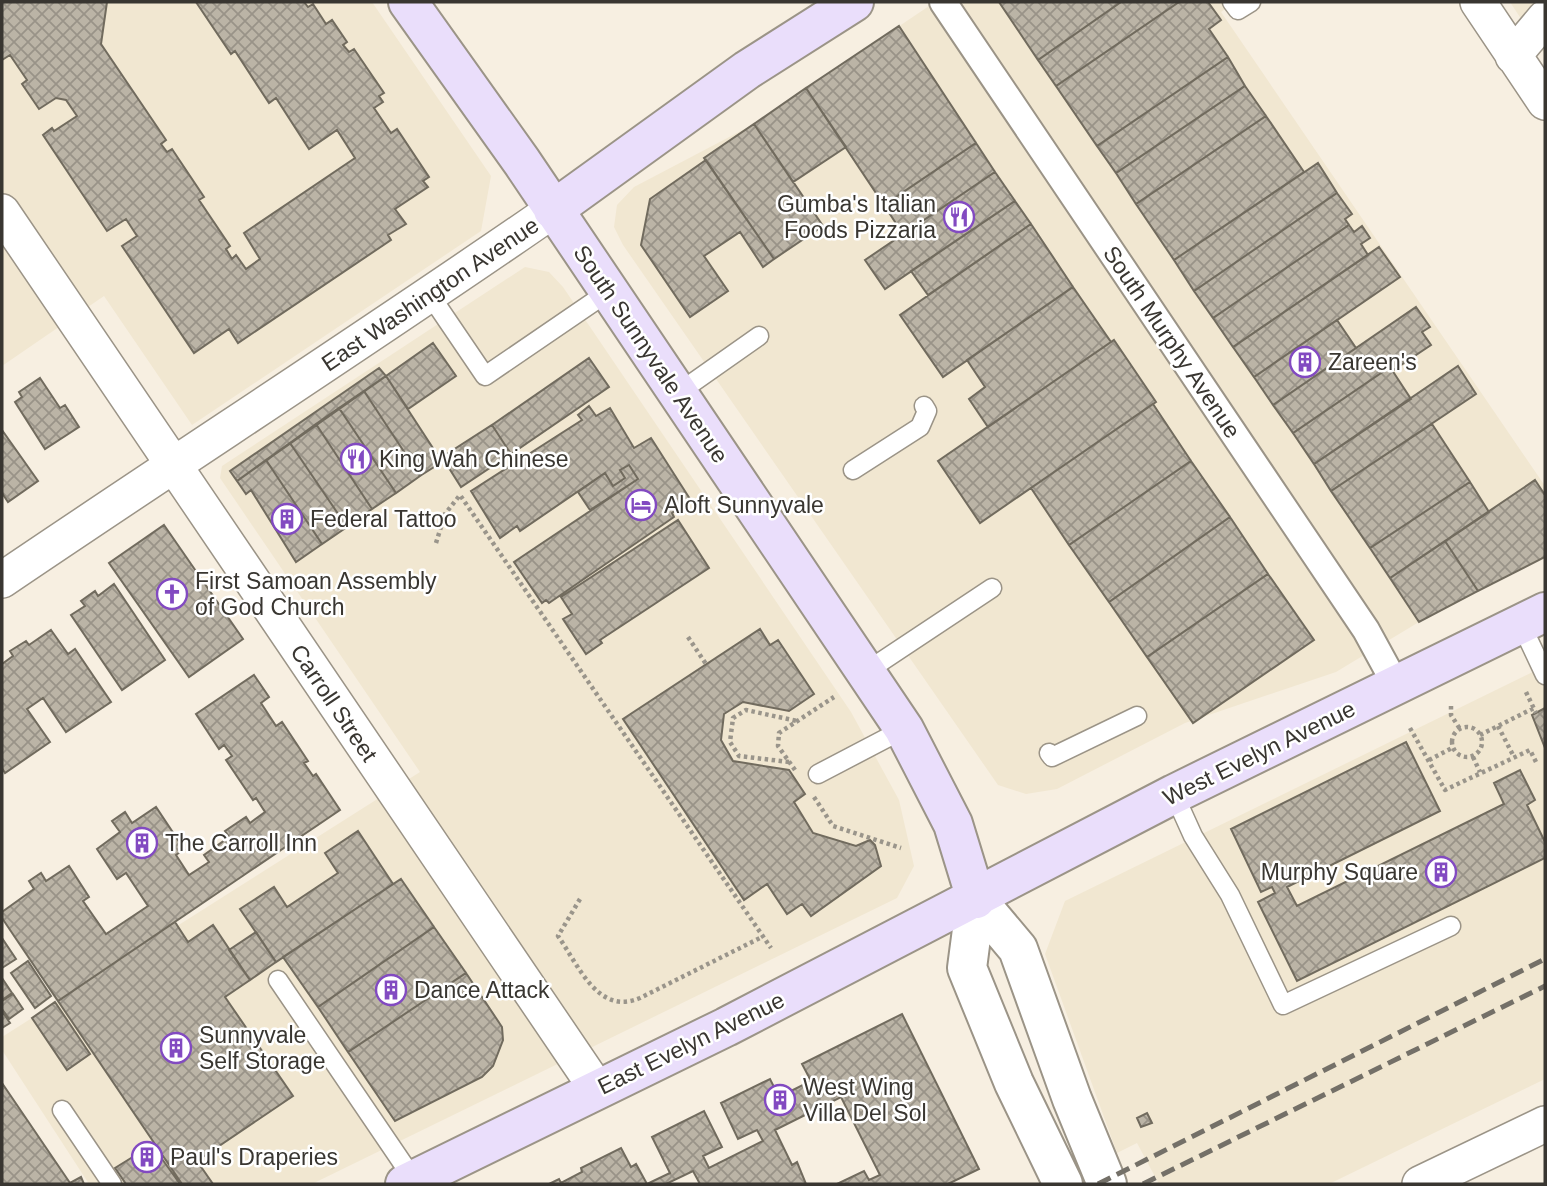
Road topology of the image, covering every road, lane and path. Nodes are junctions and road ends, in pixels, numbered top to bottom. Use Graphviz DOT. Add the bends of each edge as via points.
graph roads {
  1 [pos="408,2"];
  2 [pos="854,2"];
  3 [pos="943,2"];
  4 [pos="1232,2"];
  5 [pos="1251,2"];
  6 [pos="1478,2"];
  7 [pos="1545,18"];
  8 [pos="1513,56"];
  9 [pos="1545,102"];
  10 [pos="553,210"];
  11 [pos="2,212"];
  12 [pos="608,292"];
  13 [pos="430,296"];
  14 [pos="759,336"];
  15 [pos="678,393"];
  16 [pos="924,406"];
  17 [pos="173,464"];
  18 [pos="853,470"];
  19 [pos="436,543"];
  20 [pos="2,580"];
  21 [pos="992,588"];
  22 [pos="1533,618"];
  23 [pos="688,637"];
  24 [pos="706,664"];
  25 [pos="867,671"];
  26 [pos="1545,675"];
  27 [pos="1396,685"];
  28 [pos="1451,706"];
  29 [pos="735,707"];
  30 [pos="1534,708"];
  31 [pos="740,714"];
  32 [pos="1137,716"];
  33 [pos="797,722"];
  34 [pos="1498,726"];
  35 [pos="1410,728"];
  36 [pos="904,729"];
  37 [pos="1460,729"];
  38 [pos="1480,735"];
  39 [pos="1452,748"];
  40 [pos="1049,753"];
  41 [pos="1473,757"];
  42 [pos="1514,757"];
  43 [pos="1429,760"];
  44 [pos="790,762"];
  45 [pos="1536,762"];
  46 [pos="1480,772"];
  47 [pos="818,774"];
  48 [pos="1174,794"];
  49 [pos="580,899"];
  50 [pos="976,899"];
  51 [pos="1451,926"];
  52 [pos="762,937"];
  53 [pos="771,948"];
  54 [pos="278,980"];
  55 [pos="597,1089"];
  56 [pos="62,1110"];
  57 [pos="1545,1124"];
  58 [pos="409,1182"];
  59 [pos="112,1184"];
  60 [pos="1063,1184"];
  61 [pos="1107,1184"];
  62 [pos="1420,1184"];
  1 -- 10 [label="main road, South Sunnyvale Avenue"];
  2 -- 10 [label="main road, East Washington Avenue" via="747,70"];
  3 -- 27 [label="street, South Murphy Avenue" via="1358,619"];
  4 -- 5 [label="lane" via="1238,10"];
  6 -- 8 [label="street"];
  7 -- 8 [label="street"];
  8 -- 9 [label="street"];
  10 -- 12 [label="main road, South Sunnyvale Avenue"];
  10 -- 13 [label="street, East Washington Avenue"];
  11 -- 17 [label="street, Carroll Street"];
  12 -- 13 [label="lane" via="485,376"];
  12 -- 15 [label="main road, South Sunnyvale Avenue"];
  13 -- 17 [label="street, East Washington Avenue"];
  14 -- 15 [label="lane"];
  15 -- 25 [label="main road, South Sunnyvale Avenue"];
  16 -- 18 [label="lane" via="927,411 920,427"];
  17 -- 20 [label="street, East Washington Avenue"];
  17 -- 55 [label="street, Carroll Street"];
  19 -- 52 [label="path" via="445,514 460,495"];
  21 -- 25 [label="lane"];
  22 -- 26 [label="lane"];
  22 -- 27 [label="main road, West Evelyn Avenue"];
  23 -- 24 [label="path"];
  25 -- 36 [label="main road, South Sunnyvale Avenue"];
  27 -- 48 [label="main road, West Evelyn Avenue"];
  28 -- 37 [label="path"];
  29 -- 31 [label="path"];
  30 -- 34 [label="path"];
  31 -- 33 [label="path" via="746,710"];
  31 -- 44 [label="path" via="733,718 730,742 739,756"];
  32 -- 40 [label="lane" via="1052,757"];
  34 -- 38 [label="path"];
  34 -- 42 [label="path"];
  35 -- 43 [label="path"];
  36 -- 47 [label="lane"];
  36 -- 50 [label="main road, South Sunnyvale Avenue" via="953,824"];
  37 -- 38 [label="path" via="1472,728"];
  37 -- 39 [label="path" via="1452,738"];
  38 -- 41 [label="path" via="1482,745"];
  39 -- 41 [label="path" via="1459,755"];
  39 -- 43 [label="path"];
  41 -- 46 [label="path"];
  42 -- 45 [label="path" via="1530,750"];
  42 -- 46 [label="path"];
  43 -- 46 [label="path" via="1445,790"];
  48 -- 50 [label="main road, West Evelyn Avenue"];
  48 -- 51 [label="lane" via="1283,1005"];
  49 -- 52 [label="path" via="558,936 596,991 616,1004 640,998"];
  50 -- 55 [label="main road, East Evelyn Avenue"];
  50 -- 60 [label="street" via="967,968 1014,1083"];
  50 -- 61 [label="street" via="1018,949"];
  52 -- 53 [label="path"];
  54 -- 58 [label="lane"];
  55 -- 58 [label="main road, East Evelyn Avenue"];
  56 -- 59 [label="lane"];
  57 -- 62 [label="street"];
}
